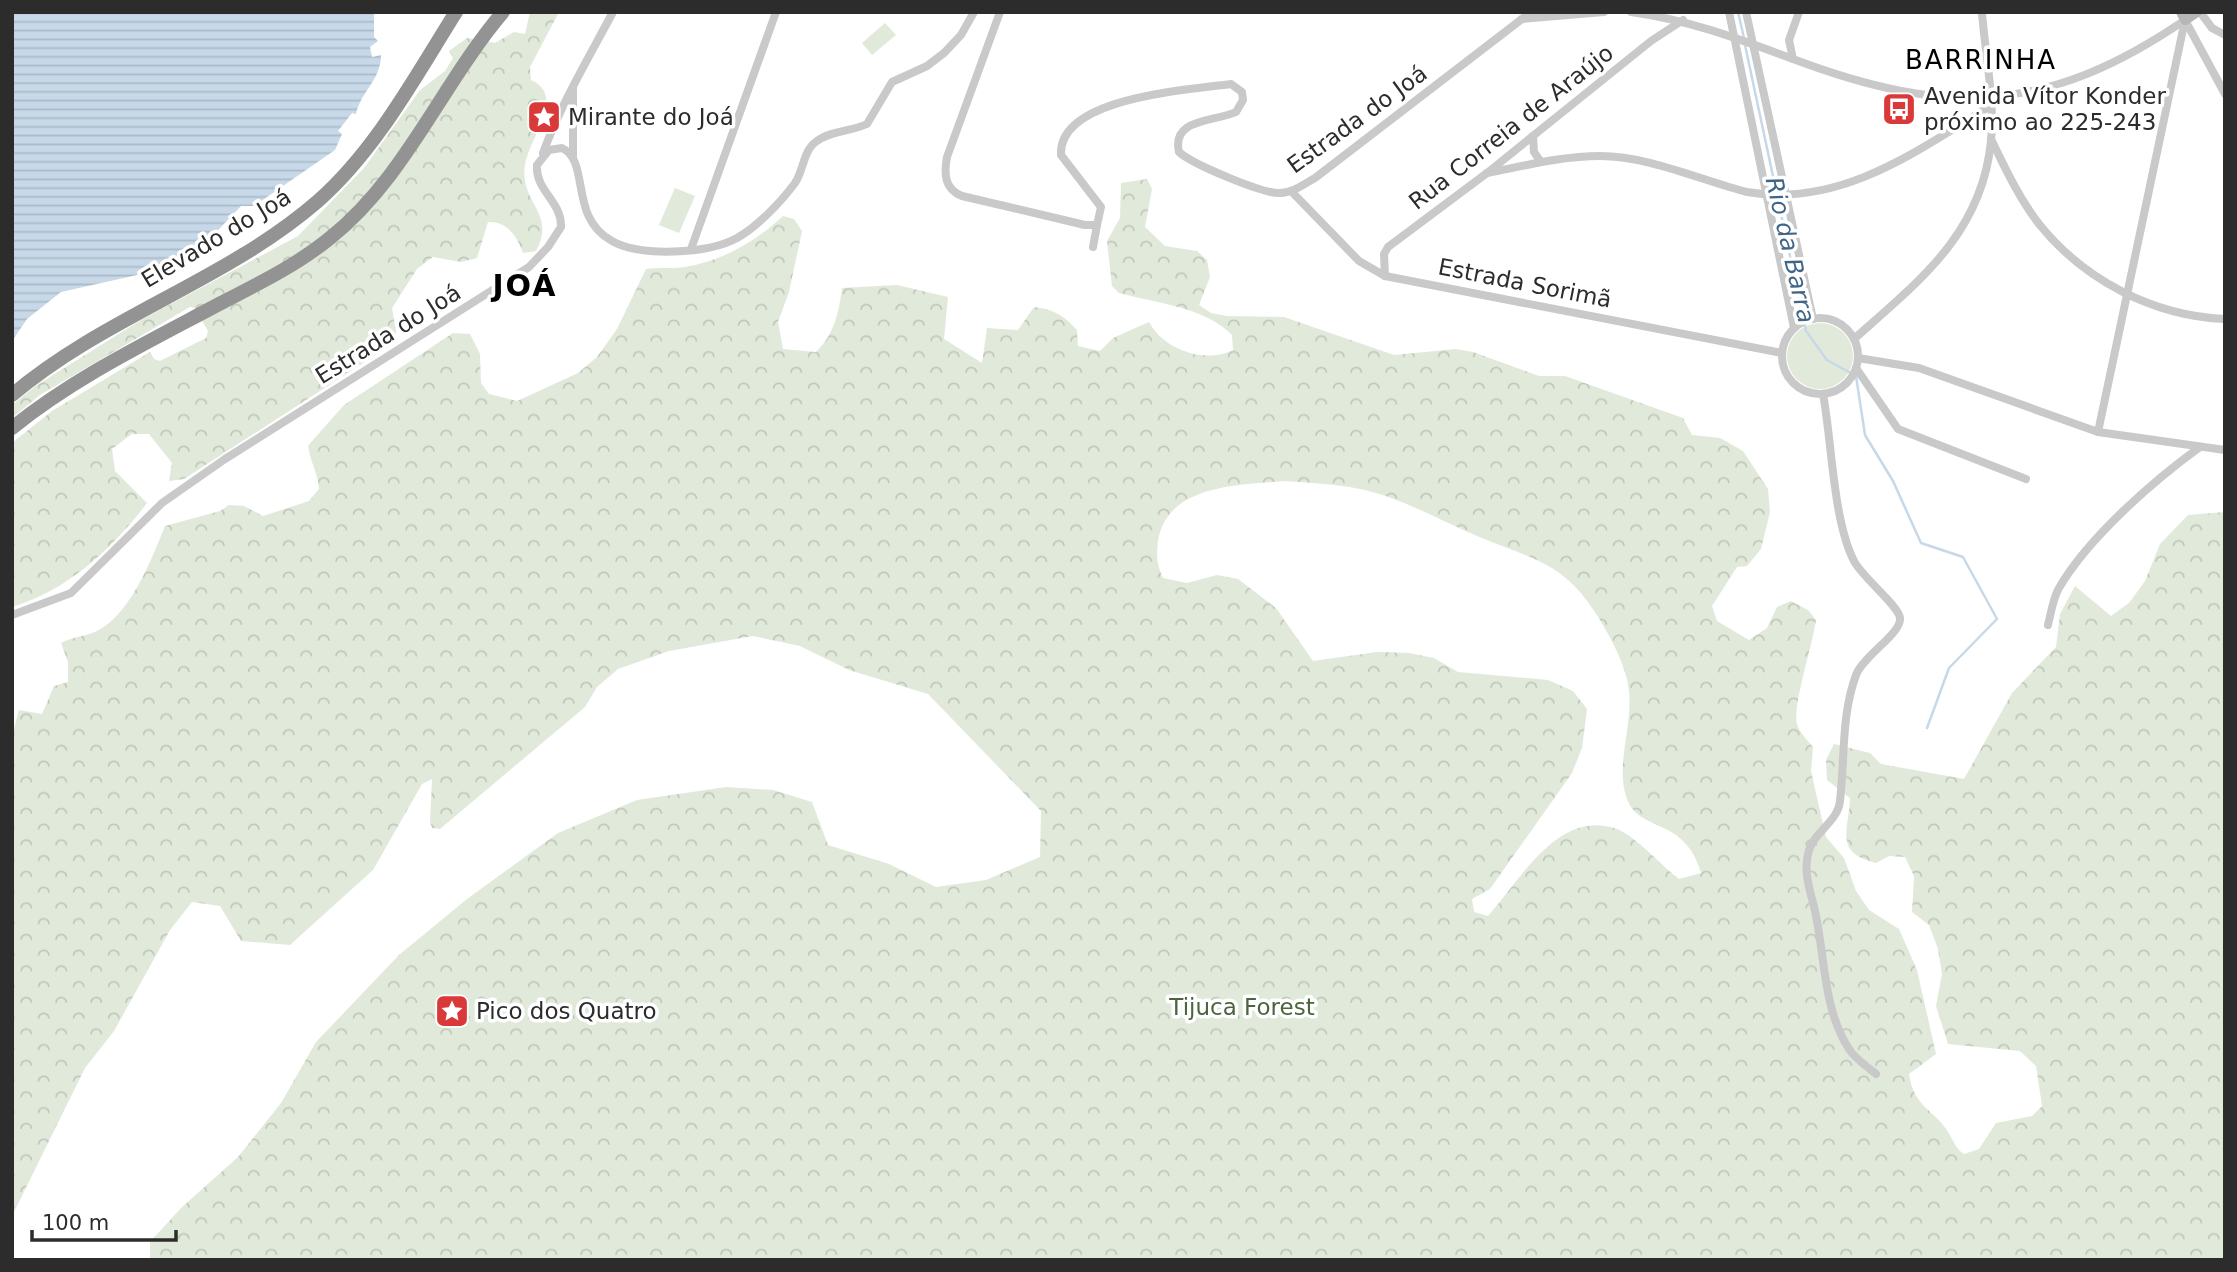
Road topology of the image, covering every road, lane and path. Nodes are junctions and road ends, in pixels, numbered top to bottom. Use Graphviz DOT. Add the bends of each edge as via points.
graph roads {
  1 [pos="455,12"];
  2 [pos="613,12"];
  3 [pos="776,12"];
  4 [pos="974,12"];
  5 [pos="1000,12"];
  6 [pos="1531,12"];
  7 [pos="1604,12"];
  8 [pos="1630,12"];
  9 [pos="1729,12"];
  10 [pos="1746,12"];
  11 [pos="1799,12"];
  12 [pos="1982,12"];
  13 [pos="2199,12"];
  14 [pos="1568,13"];
  15 [pos="501,15"];
  16 [pos="2183,16"];
  17 [pos="1522,19"];
  18 [pos="1684,20"];
  19 [pos="2225,35"];
  20 [pos="1736,36"];
  21 [pos="1750,41"];
  22 [pos="1793,59"];
  23 [pos="573,89"];
  24 [pos="2225,94"];
  25 [pos="1990,102"];
  26 [pos="1534,136"];
  27 [pos="1991,139"];
  28 [pos="543,155"];
  29 [pos="573,156"];
  30 [pos="1541,162"];
  31 [pos="1487,173"];
  32 [pos="1291,191"];
  33 [pos="1775,195"];
  34 [pos="1097,225"];
  35 [pos="1093,247"];
  36 [pos="691,249"];
  37 [pos="1385,276"];
  38 [pos="2129,296"];
  39 [pos="1812,319"];
  40 [pos="2225,319"];
  41 [pos="1796,327"];
  42 [pos="1854,338"];
  43 [pos="1782,354"];
  44 [pos="1858,358"];
  45 [pos="1856,368"];
  46 [pos="12,394"];
  47 [pos="1823,394"];
  48 [pos="12,428"];
  49 [pos="2098,432"];
  50 [pos="2200,447"];
  51 [pos="2225,450"];
  52 [pos="2026,479"];
  53 [pos="12,615"];
  54 [pos="2048,625"];
  55 [pos="1876,1074"];
  1 -- 46 [label="highway, Elevado do Joá" via="369,145 319,200 264,241 62,355"];
  2 -- 23 [label="street"];
  3 -- 36 [label="street"];
  4 -- 36 [label="street" via="961,36 944,53 928,66 892,82 867,124 816,141 795,182 746,231 723,244"];
  5 -- 34 [label="street" via="947,157 948,185 962,196 1074,224"];
  6 -- 17 [label="street, Estrada do Joá"];
  7 -- 14 [label="street"];
  8 -- 18 [label="street"];
  9 -- 20 [label="street"];
  10 -- 21 [label="street"];
  11 -- 22 [label="street" via="1789,40"];
  12 -- 25 [label="street"];
  13 -- 16 [label="street"];
  13 -- 19 [label="street"];
  14 -- 17 [label="street"];
  15 -- 48 [label="highway" via="408,153 356,215 329,239 281,272 71,386"];
  16 -- 24 [label="street"];
  16 -- 25 [label="street" via="2105,67"];
  16 -- 38 [label="street"];
  17 -- 32 [label="street, Estrada do Joá" via="1315,178"];
  18 -- 20 [label="street"];
  18 -- 26 [label="street, Rua Correia de Araújo" via="1651,41"];
  20 -- 21 [label="street"];
  20 -- 33 [label="street"];
  21 -- 22 [label="street"];
  21 -- 33 [label="street"];
  22 -- 25 [label="street" via="1879,87"];
  23 -- 28 [label="street" via="559,109"];
  23 -- 29 [label="street"];
  25 -- 27 [label="street"];
  25 -- 33 [label="street" via="1878,173 1843,185"];
  26 -- 30 [label="street" via="1534,152"];
  26 -- 31 [label="street, Rua Correia de Araújo"];
  27 -- 38 [label="street" via="2038,223 2091,272"];
  27 -- 42 [label="street" via="1977,200 1942,257"];
  28 -- 29 [label="street" via="559,147"];
  28 -- 53 [label="street, Estrada do Joá" via="537,165 537,180 558,209 561,226 529,267 162,503 71,593"];
  29 -- 36 [label="street" via="584,213 603,236 648,252"];
  30 -- 31 [label="street"];
  30 -- 33 [label="street" via="1621,158"];
  31 -- 37 [label="street, Rua Correia de Araújo" via="1388,247"];
  32 -- 34 [label="street, Estrada do Joá" via="1277,194 1264,190 1201,166 1179,152 1179,135 1186,126 1236,112 1242,100 1240,88 1231,84 1162,94 1093,113 1077,120 1065,133 1060,155 1101,207"];
  32 -- 37 [label="street, Estrada Sorimã" via="1359,261"];
  33 -- 39 [label="street"];
  33 -- 41 [label="street"];
  34 -- 35 [label="street"];
  37 -- 43 [label="street, Estrada Sorimã"];
  38 -- 40 [label="street" via="2175,314"];
  38 -- 49 [label="street"];
  39 -- 41 [label="street"];
  39 -- 42 [label="street" via="1832,320"];
  41 -- 43 [label="street"];
  42 -- 44 [label="street"];
  43 -- 47 [label="street" via="1789,378 1810,393"];
  44 -- 45 [label="street"];
  44 -- 49 [label="street" via="1919,368"];
  45 -- 47 [label="street" via="1834,392"];
  45 -- 52 [label="street" via="1898,429"];
  47 -- 55 [label="street" via="1853,560 1901,621 1857,671 1841,752 1840,804 1810,846 1805,878 1839,1030 1850,1052"];
  49 -- 50 [label="street"];
  50 -- 51 [label="street"];
  50 -- 54 [label="street" via="2158,478 2086,552 2057,590"];
}
